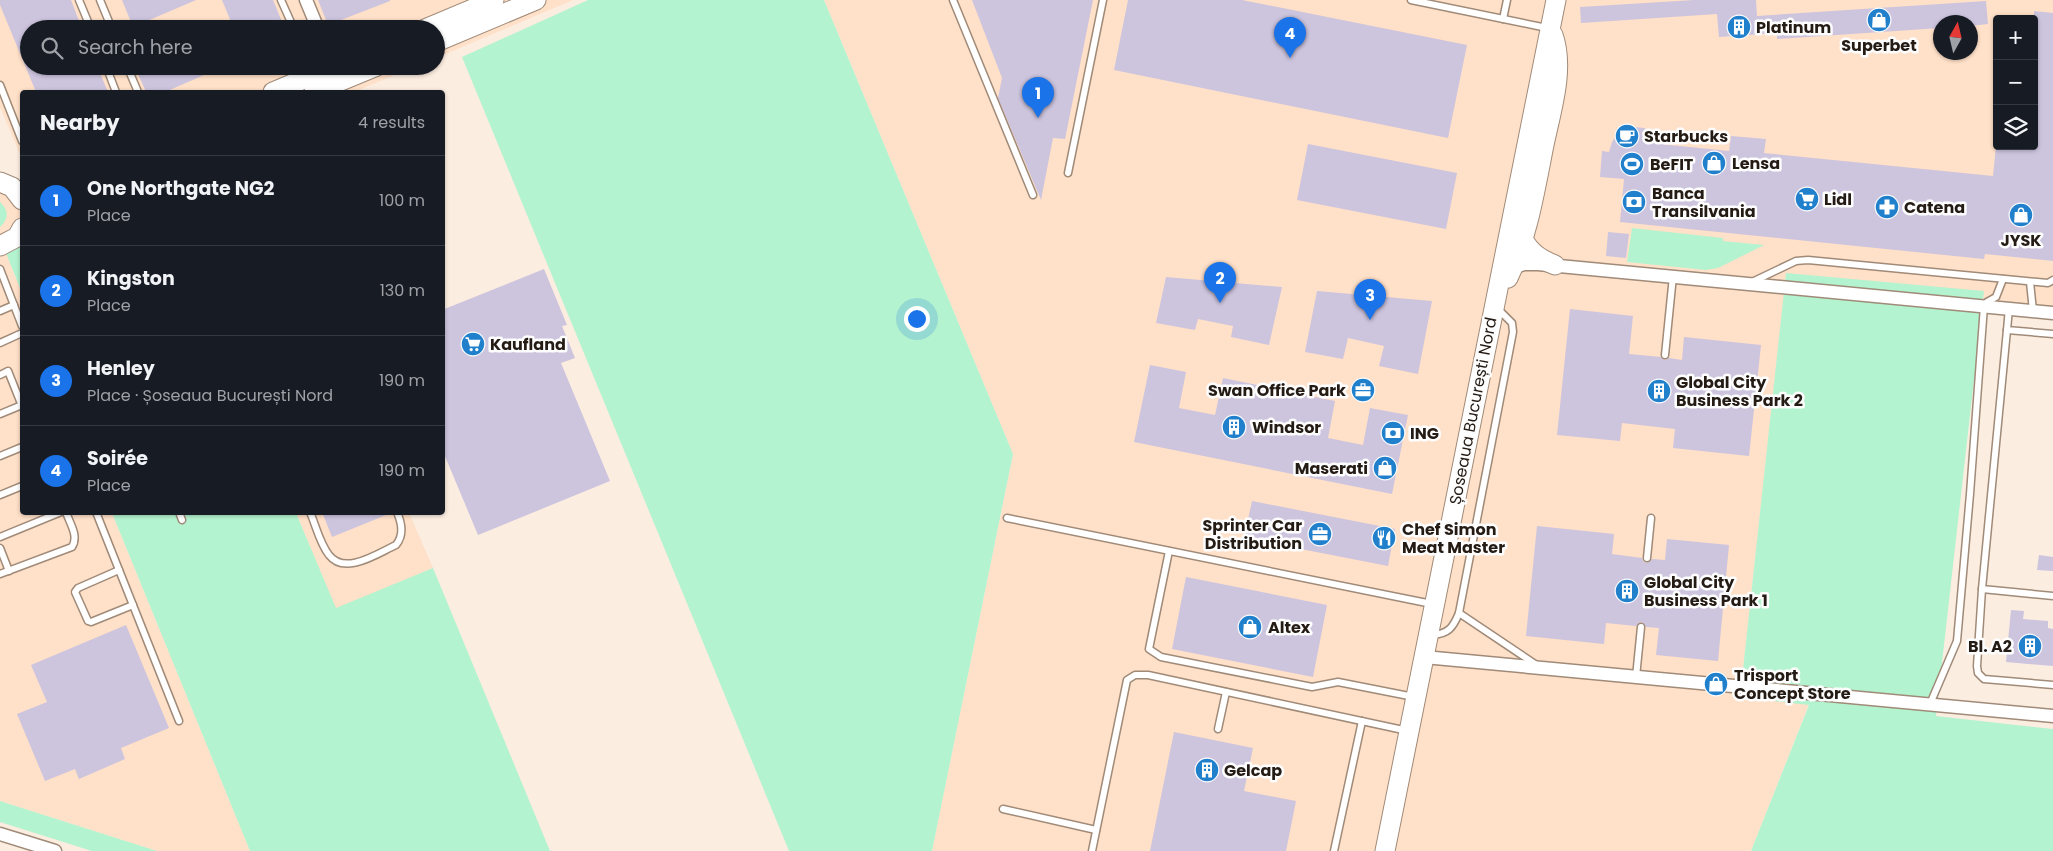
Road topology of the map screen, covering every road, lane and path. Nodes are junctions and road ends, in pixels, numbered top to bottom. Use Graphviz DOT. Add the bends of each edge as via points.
graph roads {
  1 [pos="79,0"];
  2 [pos="100,0"];
  3 [pos="281,0"];
  4 [pos="306,0"];
  5 [pos="494,0"];
  6 [pos="536,0"];
  7 [pos="953,0"];
  8 [pos="1103,0"];
  9 [pos="1411,0"];
  10 [pos="1507,0"];
  11 [pos="1556,0"];
  12 [pos="1503,19"];
  13 [pos="87,20"];
  14 [pos="108,20"];
  15 [pos="290,20"];
  16 [pos="314,20"];
  17 [pos="445,21"];
  18 [pos="1550,28"];
  19 [pos="445,38"];
  20 [pos="109,75"];
  21 [pos="131,75"];
  22 [pos="328,75"];
  23 [pos="312,78"];
  24 [pos="0,85"];
  25 [pos="115,90"];
  26 [pos="137,90"];
  27 [pos="279,90"];
  28 [pos="20,137"];
  29 [pos="1068,173"];
  30 [pos="1033,194"];
  31 [pos="1515,201"];
  32 [pos="20,236"];
  33 [pos="1523,241"];
  34 [pos="0,246"];
  35 [pos="1555,265"];
  36 [pos="0,269"];
  37 [pos="1506,272"];
  38 [pos="1673,276"];
  39 [pos="2003,278"];
  40 [pos="2053,280"];
  41 [pos="2030,282"];
  42 [pos="1749,284"];
  43 [pos="14,305"];
  44 [pos="1494,306"];
  45 [pos="1984,306"];
  46 [pos="2010,308"];
  47 [pos="0,311"];
  48 [pos="2033,311"];
  49 [pos="2053,313"];
  50 [pos="20,321"];
  51 [pos="2007,330"];
  52 [pos="20,334"];
  53 [pos="2053,334"];
  54 [pos="0,343"];
  55 [pos="1665,355"];
  56 [pos="0,375"];
  57 [pos="20,401"];
  58 [pos="20,407"];
  59 [pos="0,414"];
  60 [pos="20,448"];
  61 [pos="0,456"];
  62 [pos="20,487"];
  63 [pos="0,494"];
  64 [pos="53,515"];
  65 [pos="67,515"];
  66 [pos="97,515"];
  67 [pos="180,515"];
  68 [pos="311,515"];
  69 [pos="398,515"];
  70 [pos="1007,518"];
  71 [pos="1651,518"];
  72 [pos="182,520"];
  73 [pos="0,536"];
  74 [pos="0,548"];
  75 [pos="1169,550"];
  76 [pos="1647,558"];
  77 [pos="119,570"];
  78 [pos="9,571"];
  79 [pos="0,574"];
  80 [pos="1982,589"];
  81 [pos="2053,596"];
  82 [pos="1434,604"];
  83 [pos="133,605"];
  84 [pos="1459,613"];
  85 [pos="1641,627"];
  86 [pos="1428,636"];
  87 [pos="1424,656"];
  88 [pos="1540,668"];
  89 [pos="1636,677"];
  90 [pos="2053,685"];
  91 [pos="1226,692"];
  92 [pos="1416,697"];
  93 [pos="1930,704"];
  94 [pos="2053,716"];
  95 [pos="1362,721"];
  96 [pos="179,722"];
  97 [pos="1218,729"];
  98 [pos="1409,731"];
  99 [pos="1003,810"];
  100 [pos="1096,830"];
  101 [pos="0,834"];
  102 [pos="55,851"];
  103 [pos="1092,851"];
  104 [pos="1334,851"];
  105 [pos="1385,851"];
  1 -- 13 [label="lane"];
  2 -- 14 [label="lane"];
  3 -- 15 [label="lane"];
  4 -- 16 [label="street"];
  5 -- 17 [label="main road"];
  6 -- 19 [label="main road"];
  7 -- 30 [label="lane"];
  8 -- 29 [label="lane"];
  9 -- 12 [label="lane"];
  10 -- 12 [label="lane"];
  11 -- 18 [label="main road, Șoseaua București Nord"];
  12 -- 18 [label="lane"];
  18 -- 31 [label="main road, Șoseaua București Nord"];
  18 -- 33 [label="main road" via="1556,44 1556,78"];
  20 -- 25 [label="lane"];
  21 -- 26 [label="lane"];
  22 -- 23 [label="main road"];
  23 -- 27 [label="main road"];
  24 -- 28 [label="lane"];
  31 -- 33 [label="main road"];
  31 -- 37 [label="main road, Șoseaua București Nord"];
  32 -- 34 [label="main road"];
  33 -- 35 [label="main road" via="1536,256"];
  33 -- 37 [label="main road"];
  35 -- 37 [label="street" via="1529,263"];
  35 -- 38 [label="street"];
  36 -- 43 [label="lane"];
  37 -- 44 [label="main road, Șoseaua București Nord"];
  38 -- 42 [label="street"];
  38 -- 55 [label="lane"];
  39 -- 41 [label="lane"];
  39 -- 42 [label="lane" via="1808,260 1796,261"];
  39 -- 45 [label="lane" via="1996,297"];
  40 -- 41 [label="lane" via="2048,283"];
  41 -- 48 [label="lane"];
  42 -- 45 [label="street"];
  43 -- 47 [label="lane"];
  43 -- 50 [label="lane"];
  44 -- 82 [label="main road, Șoseaua București Nord"];
  44 -- 84 [label="lane" via="1512,322 1513,332"];
  45 -- 46 [label="street"];
  45 -- 93 [label="lane" via="1957,641"];
  46 -- 48 [label="street"];
  46 -- 51 [label="lane"];
  48 -- 49 [label="street"];
  51 -- 53 [label="lane"];
  51 -- 80 [label="lane"];
  52 -- 54 [label="lane"];
  56 -- 57 [label="lane" via="8,371"];
  58 -- 59 [label="lane"];
  60 -- 61 [label="lane"];
  62 -- 63 [label="lane"];
  64 -- 73 [label="lane"];
  65 -- 78 [label="lane" via="75,536 72,547"];
  66 -- 77 [label="lane"];
  67 -- 72 [label="lane"];
  68 -- 69 [label="lane" via="329,556 343,564 351,564 396,546 402,535"];
  70 -- 75 [label="lane"];
  71 -- 76 [label="lane"];
  74 -- 78 [label="lane"];
  75 -- 82 [label="lane"];
  75 -- 92 [label="lane" via="1149,650 1161,657 1312,687 1338,682"];
  77 -- 83 [label="lane"];
  77 -- 83 [label="lane" via="75,592 91,622"];
  78 -- 79 [label="lane"];
  80 -- 81 [label="lane"];
  80 -- 90 [label="lane" via="1978,673 1984,679"];
  82 -- 86 [label="main road, Șoseaua București Nord"];
  83 -- 96 [label="lane"];
  84 -- 86 [label="lane" via="1448,632"];
  84 -- 88 [label="lane"];
  85 -- 89 [label="lane"];
  86 -- 87 [label="main road, Șoseaua București Nord"];
  87 -- 88 [label="street"];
  87 -- 92 [label="main road, Șoseaua București Nord"];
  88 -- 89 [label="street"];
  89 -- 93 [label="street"];
  91 -- 95 [label="lane"];
  91 -- 97 [label="lane"];
  91 -- 100 [label="lane" via="1148,675 1135,675 1127,680"];
  92 -- 98 [label="main road, Șoseaua București Nord"];
  93 -- 94 [label="street"];
  95 -- 98 [label="lane"];
  95 -- 104 [label="lane"];
  98 -- 105 [label="main road, Șoseaua București Nord"];
  99 -- 100 [label="lane"];
  100 -- 103 [label="lane"];
  101 -- 102 [label="street"];
}
